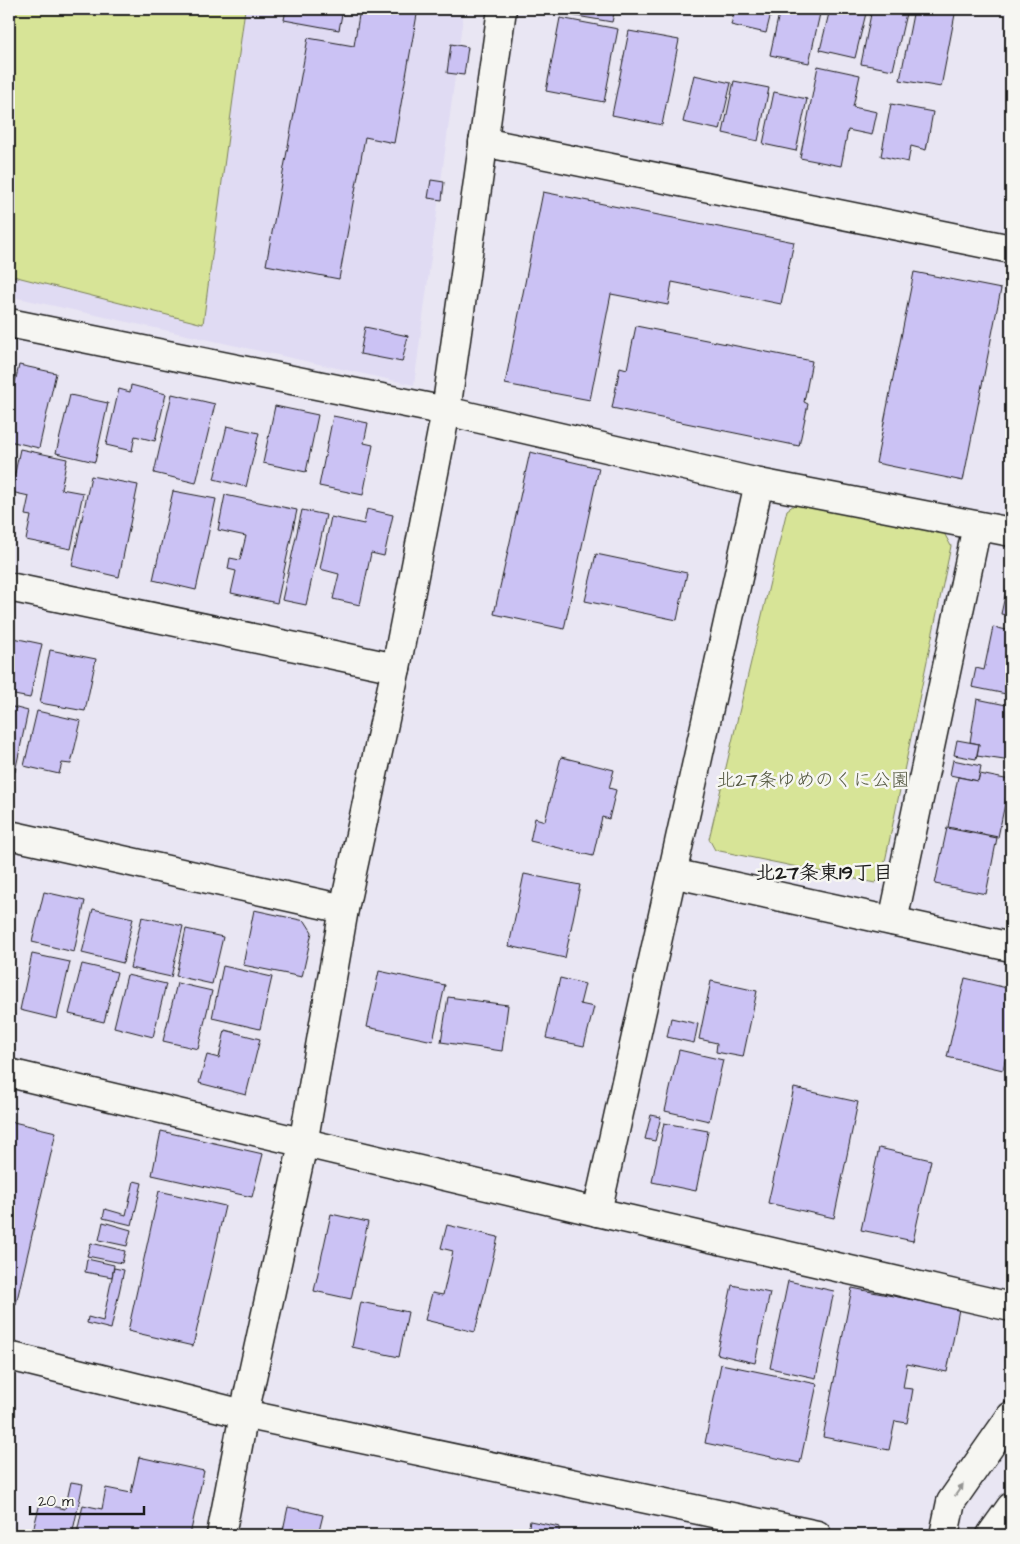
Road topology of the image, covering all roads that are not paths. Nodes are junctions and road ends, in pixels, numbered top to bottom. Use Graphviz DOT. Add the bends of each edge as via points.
graph roads {
  1 [pos="502,9"];
  2 [pos="483,142"];
  3 [pos="1011,248"];
  4 [pos="9,323"];
  5 [pos="446,411"];
  6 [pos="759,483"];
  7 [pos="977,526"];
  8 [pos="1011,532"];
  9 [pos="9,587"];
  10 [pos="396,668"];
  11 [pos="9,836"];
  12 [pos="672,873"];
  13 [pos="344,909"];
  14 [pos="893,921"];
  15 [pos="1011,947"];
  16 [pos="9,1073"];
  17 [pos="303,1144"];
  18 [pos="597,1212"];
  19 [pos="1011,1308"];
  20 [pos="9,1356"];
  21 [pos="244,1414"];
  22 [pos="1011,1416"];
  23 [pos="1011,1507"];
  24 [pos="221,1535"];
  25 [pos="817,1535"];
  26 [pos="944,1535"];
  27 [pos="991,1535"];
  1 -- 2 [label="street"];
  2 -- 3 [label="street"];
  2 -- 5 [label="street"];
  4 -- 5 [label="street"];
  5 -- 6 [label="street"];
  5 -- 10 [label="street"];
  6 -- 7 [label="street"];
  6 -- 12 [label="street"];
  7 -- 8 [label="street"];
  7 -- 14 [label="street"];
  9 -- 10 [label="street"];
  10 -- 13 [label="street"];
  11 -- 13 [label="street"];
  12 -- 14 [label="street"];
  12 -- 18 [label="street"];
  13 -- 17 [label="street"];
  14 -- 15 [label="street"];
  16 -- 17 [label="street"];
  17 -- 18 [label="street"];
  17 -- 21 [label="street"];
  18 -- 19 [label="street"];
  20 -- 21 [label="street"];
  21 -- 24 [label="street"];
  21 -- 25 [label="street"];
  26 -- 22 [label="street, one-way" via="951,1502"];
  23 -- 27 [label="street"];
}
